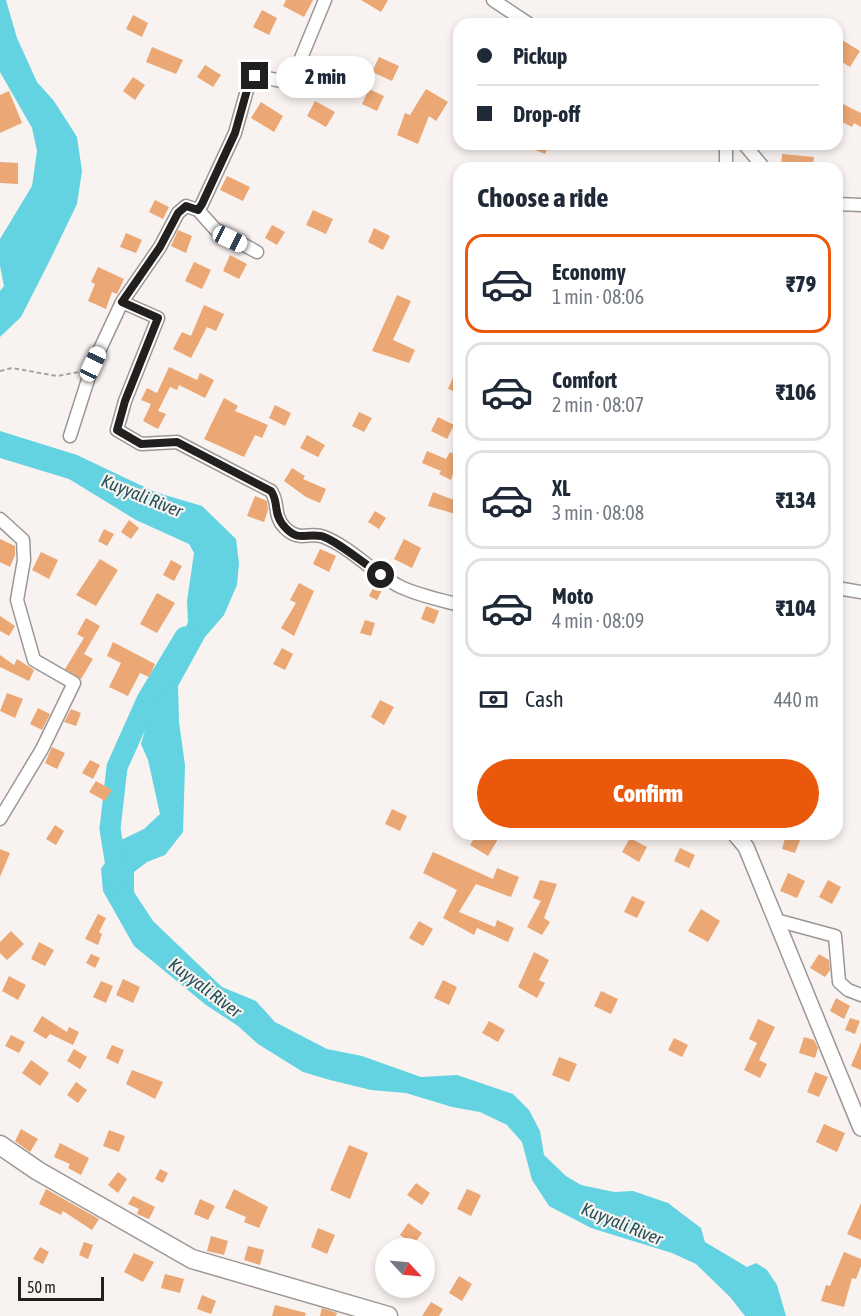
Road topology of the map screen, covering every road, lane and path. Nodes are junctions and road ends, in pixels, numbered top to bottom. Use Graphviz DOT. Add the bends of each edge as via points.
graph roads {
  1 [pos="325,0"];
  2 [pos="493,0"];
  3 [pos="520,18"];
  4 [pos="749,150"];
  5 [pos="759,162"];
  6 [pos="843,204"];
  7 [pos="861,204"];
  8 [pos="198,210"];
  9 [pos="257,252"];
  10 [pos="122,302"];
  11 [pos="0,371"];
  12 [pos="90,373"];
  13 [pos="70,436"];
  14 [pos="0,519"];
  15 [pos="843,589"];
  16 [pos="861,592"];
  17 [pos="453,603"];
  18 [pos="0,819"];
  19 [pos="740,840"];
  20 [pos="776,920"];
  21 [pos="861,994"];
  22 [pos="861,1128"];
  23 [pos="0,1145"];
  24 [pos="388,1316"];
  1 -- 8 [label="street" via="292,80 255,76 249,83 235,133"];
  2 -- 3 [label="street"];
  4 -- 5 [label="street"];
  6 -- 7 [label="street"];
  8 -- 9 [label="street" via="215,229"];
  8 -- 10 [label="street" via="186,206 178,213"];
  10 -- 12 [label="street"];
  10 -- 17 [label="street" via="158,318 117,430 141,444 177,442 271,491 280,522 294,535 322,536 398,586"];
  11 -- 12 [label="path" via="12,368 57,376"];
  12 -- 13 [label="street"];
  14 -- 18 [label="street" via="23,540 17,600 34,660 74,683 42,749"];
  15 -- 16 [label="street"];
  19 -- 20 [label="street"];
  20 -- 21 [label="street" via="835,936 839,982"];
  20 -- 22 [label="street"];
  23 -- 24 [label="main road" via="192,1259"];
}
